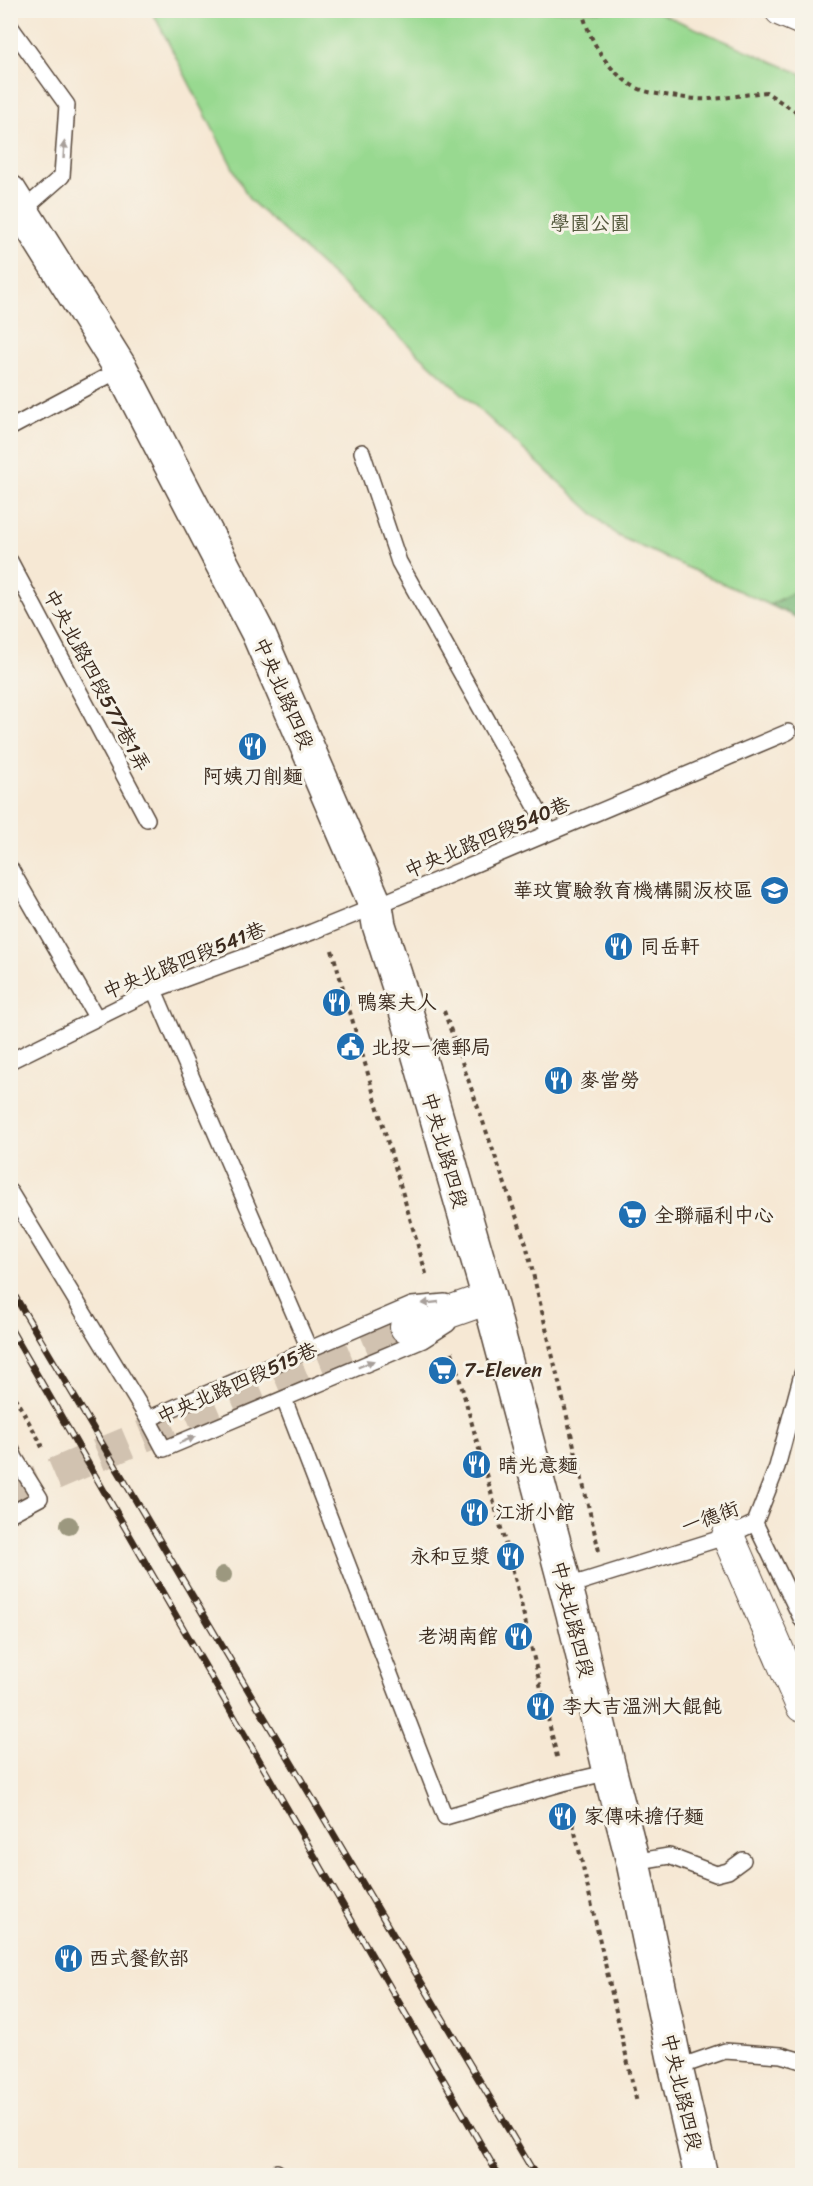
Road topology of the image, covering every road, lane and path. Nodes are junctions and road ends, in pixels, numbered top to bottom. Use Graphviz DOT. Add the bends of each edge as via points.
graph roads {
  1 [pos="582,10"];
  2 [pos="781,10"];
  3 [pos="802,19"];
  4 [pos="10,26"];
  5 [pos="802,116"];
  6 [pos="16,202"];
  7 [pos="121,369"];
  8 [pos="10,428"];
  9 [pos="362,452"];
  10 [pos="10,561"];
  11 [pos="788,732"];
  12 [pos="147,819"];
  13 [pos="550,832"];
  14 [pos="10,868"];
  15 [pos="376,906"];
  16 [pos="331,947"];
  17 [pos="154,990"];
  18 [pos="441,1005"];
  19 [pos="96,1017"];
  20 [pos="10,1061"];
  21 [pos="10,1192"];
  22 [pos="427,1277"];
  23 [pos="489,1299"];
  24 [pos="406,1327"];
  25 [pos="310,1351"];
  26 [pos="452,1352"];
  27 [pos="802,1374"];
  28 [pos="10,1389"];
  29 [pos="284,1399"];
  30 [pos="148,1419"];
  31 [pos="36,1436"];
  32 [pos="12,1455"];
  33 [pos="10,1514"];
  34 [pos="755,1523"];
  35 [pos="728,1536"];
  36 [pos="599,1551"];
  37 [pos="565,1587"];
  38 [pos="802,1620"];
  39 [pos="802,1706"];
  40 [pos="610,1772"];
  41 [pos="563,1783"];
  42 [pos="744,1860"];
  43 [pos="633,1862"];
  44 [pos="802,2061"];
  45 [pos="676,2068"];
  46 [pos="637,2103"];
  47 [pos="701,2175"];
  1 -- 5 [label="path" via="585,24 606,61 640,89 708,100 766,92"];
  2 -- 3 [label="street"];
  6 -- 4 [label="lane, one-way" via="62,176 67,105"];
  6 -- 7 [label="street, 中央北路四段"];
  7 -- 8 [label="lane"];
  7 -- 15 [label="street, 中央北路四段" via="258,633"];
  9 -- 13 [label="lane" via="399,562"];
  10 -- 12 [label="lane, 中央北路四段577巷1弄"];
  11 -- 13 [label="lane, 中央北路四段540巷"];
  13 -- 15 [label="lane, 中央北路四段540巷"];
  14 -- 19 [label="lane"];
  15 -- 17 [label="lane, 中央北路四段541巷"];
  15 -- 23 [label="street, 中央北路四段"];
  16 -- 22 [label="path"];
  17 -- 19 [label="lane, 中央北路四段541巷"];
  17 -- 25 [label="lane"];
  18 -- 36 [label="path" via="526,1244"];
  19 -- 20 [label="lane, 中央北路四段541巷"];
  21 -- 30 [label="lane"];
  23 -- 24 [label="street"];
  23 -- 25 [label="lane, 中央北路四段515巷, one-way" via="412,1305"];
  29 -- 23 [label="lane, 中央北路四段515巷, one-way" via="423,1340"];
  23 -- 37 [label="street, 中央北路四段"];
  25 -- 30 [label="lane, 中央北路四段515巷"];
  26 -- 41 [label="path" via="516,1582"];
  27 -- 34 [label="lane, 一德街" via="777,1467"];
  28 -- 31 [label="path"];
  30 -- 29 [label="lane, 中央北路四段515巷, one-way" via="164,1449"];
  29 -- 41 [label="lane" via="445,1817"];
  32 -- 33 [label="lane" via="40,1498"];
  34 -- 35 [label="lane, 一德街"];
  34 -- 38 [label="lane"];
  35 -- 37 [label="lane, 一德街"];
  35 -- 39 [label="street"];
  37 -- 40 [label="street, 中央北路四段"];
  40 -- 41 [label="lane"];
  40 -- 43 [label="street, 中央北路四段"];
  41 -- 46 [label="path"];
  42 -- 43 [label="lane" via="716,1874 669,1856"];
  43 -- 45 [label="street, 中央北路四段"];
  44 -- 45 [label="lane" via="725,2050"];
  45 -- 47 [label="street, 中央北路四段"];
}
